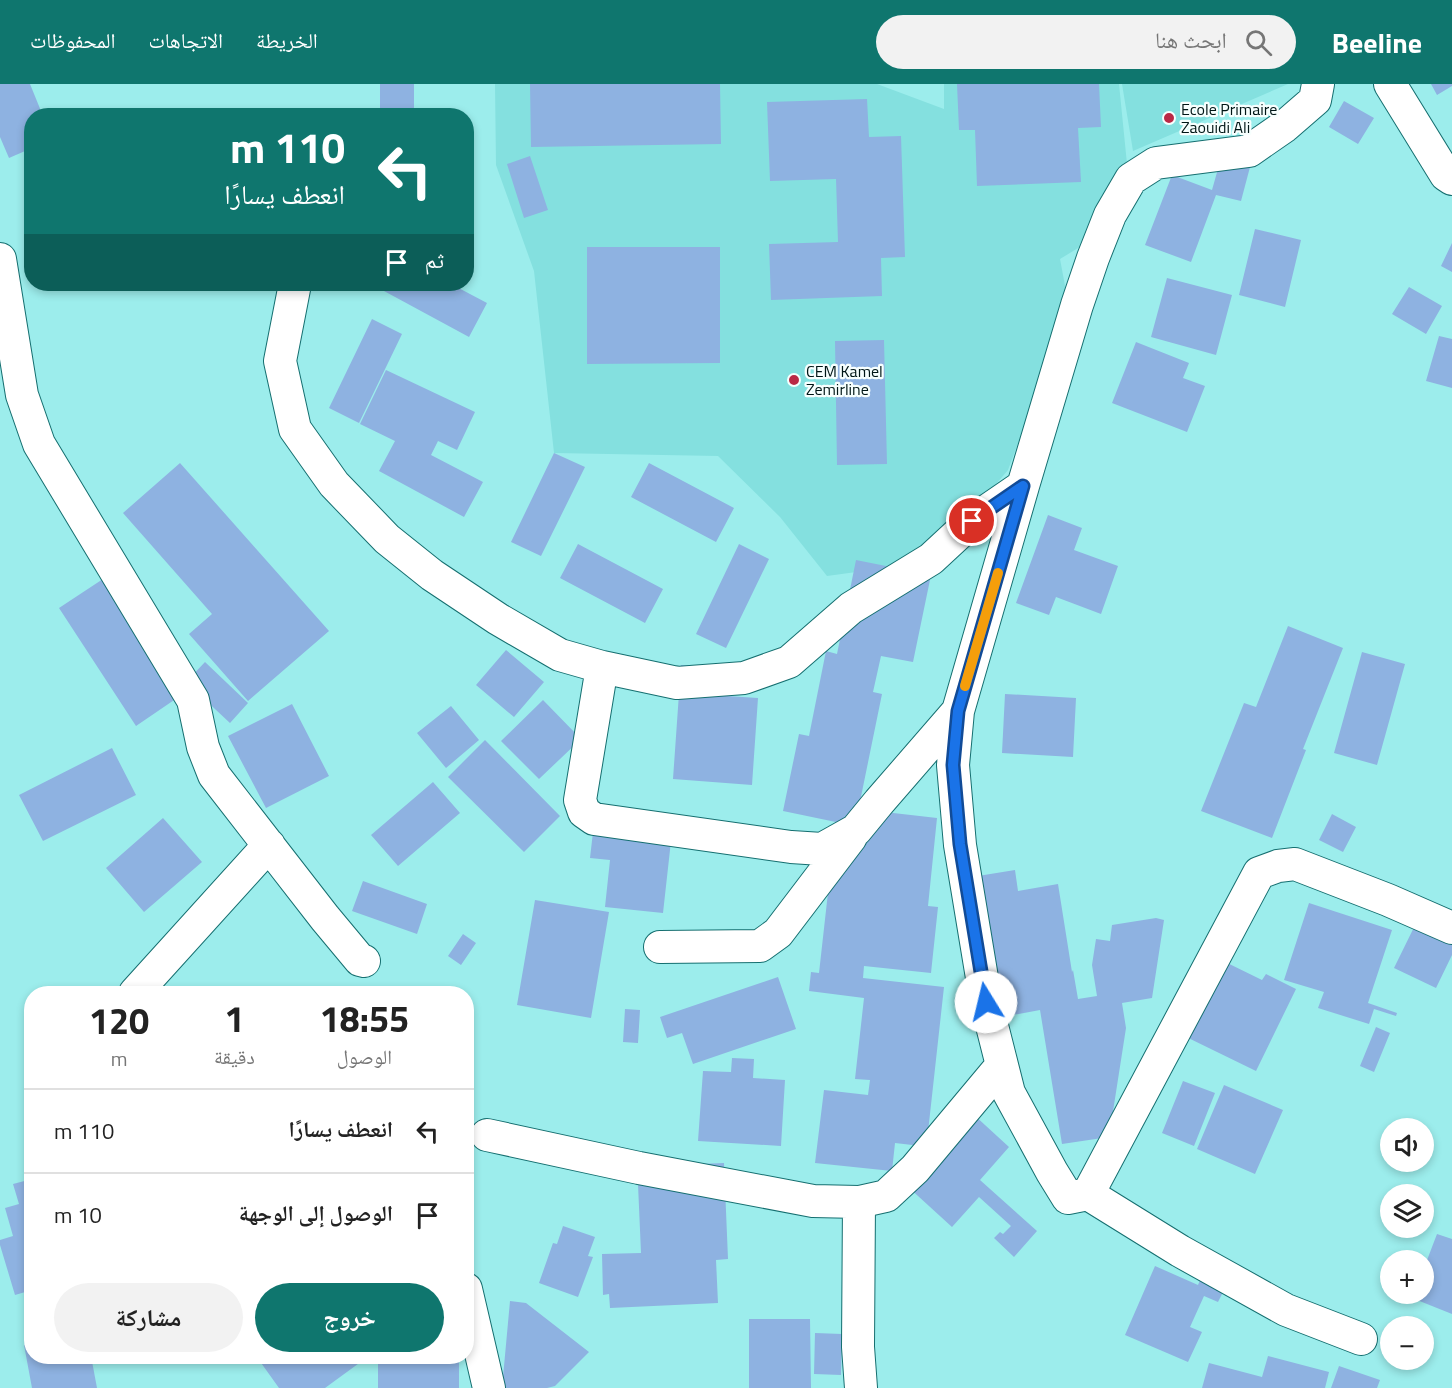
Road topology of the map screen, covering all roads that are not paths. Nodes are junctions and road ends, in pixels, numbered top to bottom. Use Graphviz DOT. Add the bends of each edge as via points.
graph roads {
  1 [pos="1318,84"];
  2 [pos="1390,84"];
  3 [pos="1452,179"];
  4 [pos="0,259"];
  5 [pos="294,291"];
  6 [pos="1023,486"];
  7 [pos="603,667"];
  8 [pos="958,711"];
  9 [pos="856,830"];
  10 [pos="269,845"];
  11 [pos="1452,928"];
  12 [pos="660,947"];
  13 [pos="364,961"];
  14 [pos="141,986"];
  15 [pos="1002,1065"];
  16 [pos="487,1135"];
  17 [pos="1088,1194"];
  18 [pos="859,1202"];
  19 [pos="474,1323"];
  20 [pos="1361,1339"];
  21 [pos="489,1388"];
  22 [pos="861,1388"];
  1 -- 6 [label="street" via="1315,100 1249,151 1156,163 1131,179 1110,215 1093,258"];
  2 -- 3 [label="street"];
  4 -- 10 [label="street" via="22,395 39,444 193,700 203,747 214,775"];
  5 -- 7 [label="street" via="280,362 295,429 334,484 387,539 432,575 560,655"];
  6 -- 7 [label="street" via="972,521 931,559 851,608 789,662 744,678 677,683"];
  6 -- 8 [label="street"];
  7 -- 9 [label="street" via="580,800 584,812 594,819 822,849"];
  8 -- 9 [label="street"];
  8 -- 15 [label="street" via="953,765 960,844 986,1002"];
  9 -- 12 [label="street" via="777,933 760,946"];
  10 -- 13 [label="street" via="331,927"];
  10 -- 14 [label="street"];
  11 -- 17 [label="street" via="1295,864 1259,873"];
  15 -- 17 [label="street" via="1009,1093 1068,1198"];
  15 -- 18 [label="street" via="915,1169 886,1196"];
  16 -- 18 [label="street" via="813,1201"];
  17 -- 20 [label="street" via="1286,1310"];
  18 -- 22 [label="street"];
  19 -- 21 [label="street"];
}
